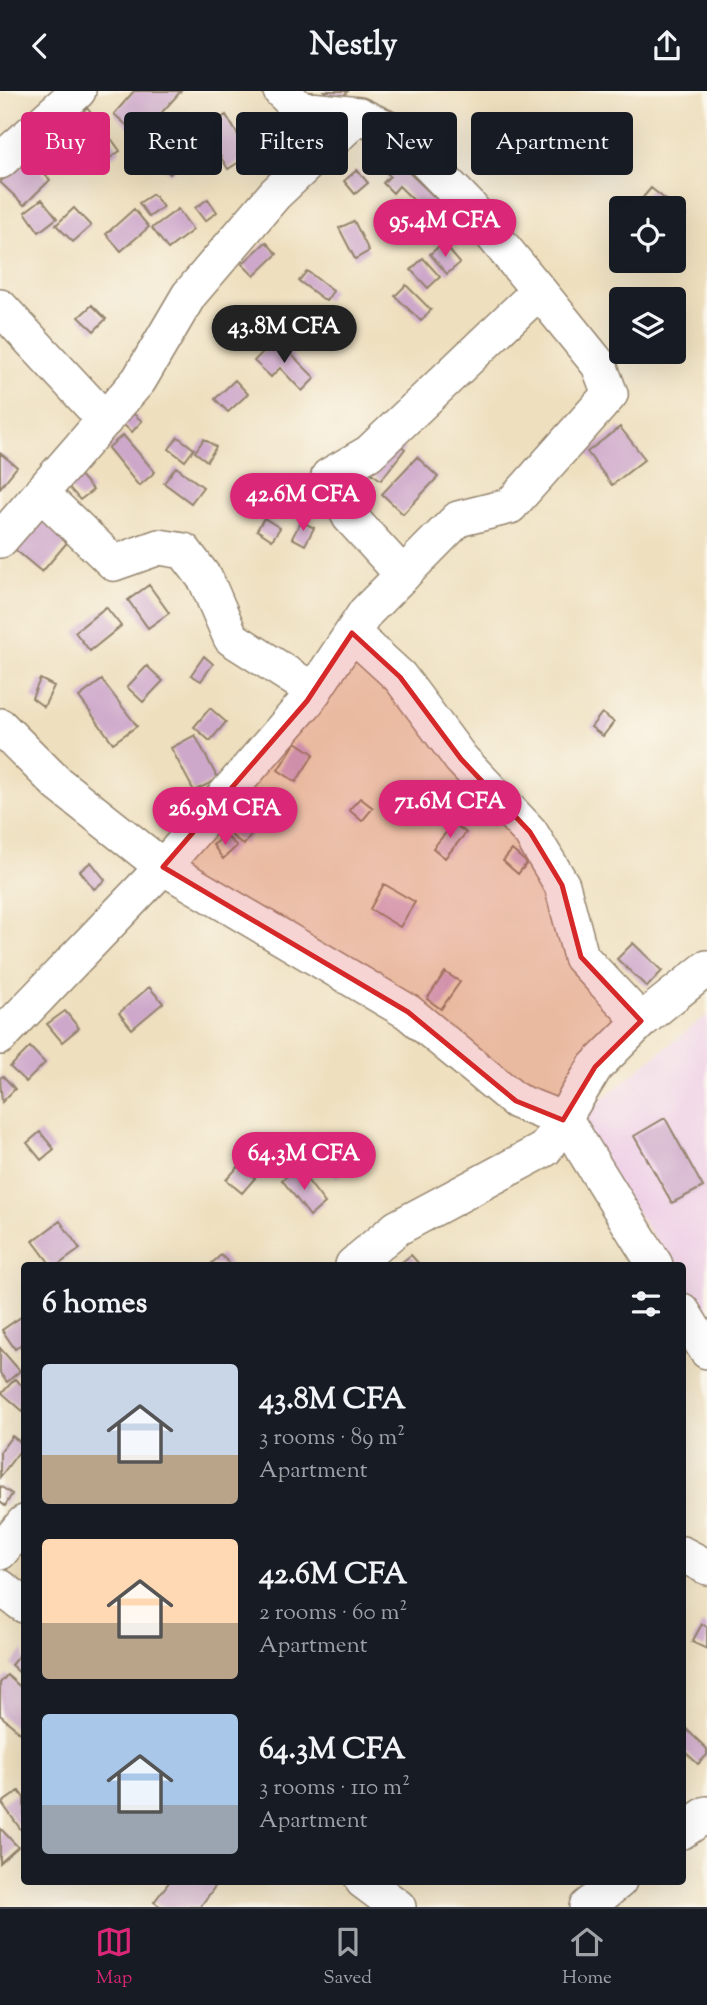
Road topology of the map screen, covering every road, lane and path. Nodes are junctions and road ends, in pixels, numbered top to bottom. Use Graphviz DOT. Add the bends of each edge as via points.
graph roads {
  1 [pos="78,91"];
  2 [pos="281,91"];
  3 [pos="359,115"];
  4 [pos="0,161"];
  5 [pos="539,291"];
  6 [pos="0,307"];
  7 [pos="105,420"];
  8 [pos="41,493"];
  9 [pos="0,540"];
  10 [pos="403,575"];
  11 [pos="352,633"];
  12 [pos="313,691"];
  13 [pos="0,726"];
  14 [pos="163,867"];
  15 [pos="707,968"];
  16 [pos="641,1021"];
  17 [pos="0,1037"];
  18 [pos="563,1119"];
  19 [pos="356,1262"];
  20 [pos="653,1262"];
  21 [pos="686,1317"];
  22 [pos="707,1351"];
  23 [pos="21,1527"];
  24 [pos="0,1552"];
  25 [pos="0,1587"];
  26 [pos="21,1603"];
  27 [pos="707,1814"];
  28 [pos="686,1828"];
  29 [pos="368,1885"];
  30 [pos="614,1885"];
  31 [pos="398,1907"];
  32 [pos="587,1907"];
  1 -- 4 [label="street"];
  2 -- 3 [label="street" via="300,109"];
  3 -- 5 [label="street" via="399,134 415,149"];
  3 -- 7 [label="street" via="275,194 189,295 139,380"];
  5 -- 10 [label="street" via="369,453 329,476 350,517"];
  5 -- 10 [label="street" via="599,365 610,394 510,506 458,519"];
  6 -- 7 [label="street"];
  7 -- 8 [label="street"];
  8 -- 9 [label="street"];
  8 -- 12 [label="street" via="114,563 159,547 184,551 206,580 231,638"];
  10 -- 11 [label="street"];
  11 -- 12 [label="street"];
  11 -- 16 [label="street" via="400,677 460,759 530,832 562,885 581,957"];
  12 -- 14 [label="street"];
  13 -- 14 [label="street" via="58,784"];
  14 -- 17 [label="street"];
  14 -- 18 [label="street" via="408,1012 516,1101"];
  15 -- 16 [label="street"];
  16 -- 18 [label="street" via="595,1067"];
  18 -- 19 [label="street" via="545,1149 397,1228"];
  18 -- 20 [label="street"];
  21 -- 22 [label="street"];
  23 -- 24 [label="street"];
  25 -- 26 [label="street"];
  27 -- 28 [label="street"];
  29 -- 31 [label="street"];
  30 -- 32 [label="street"];
}
